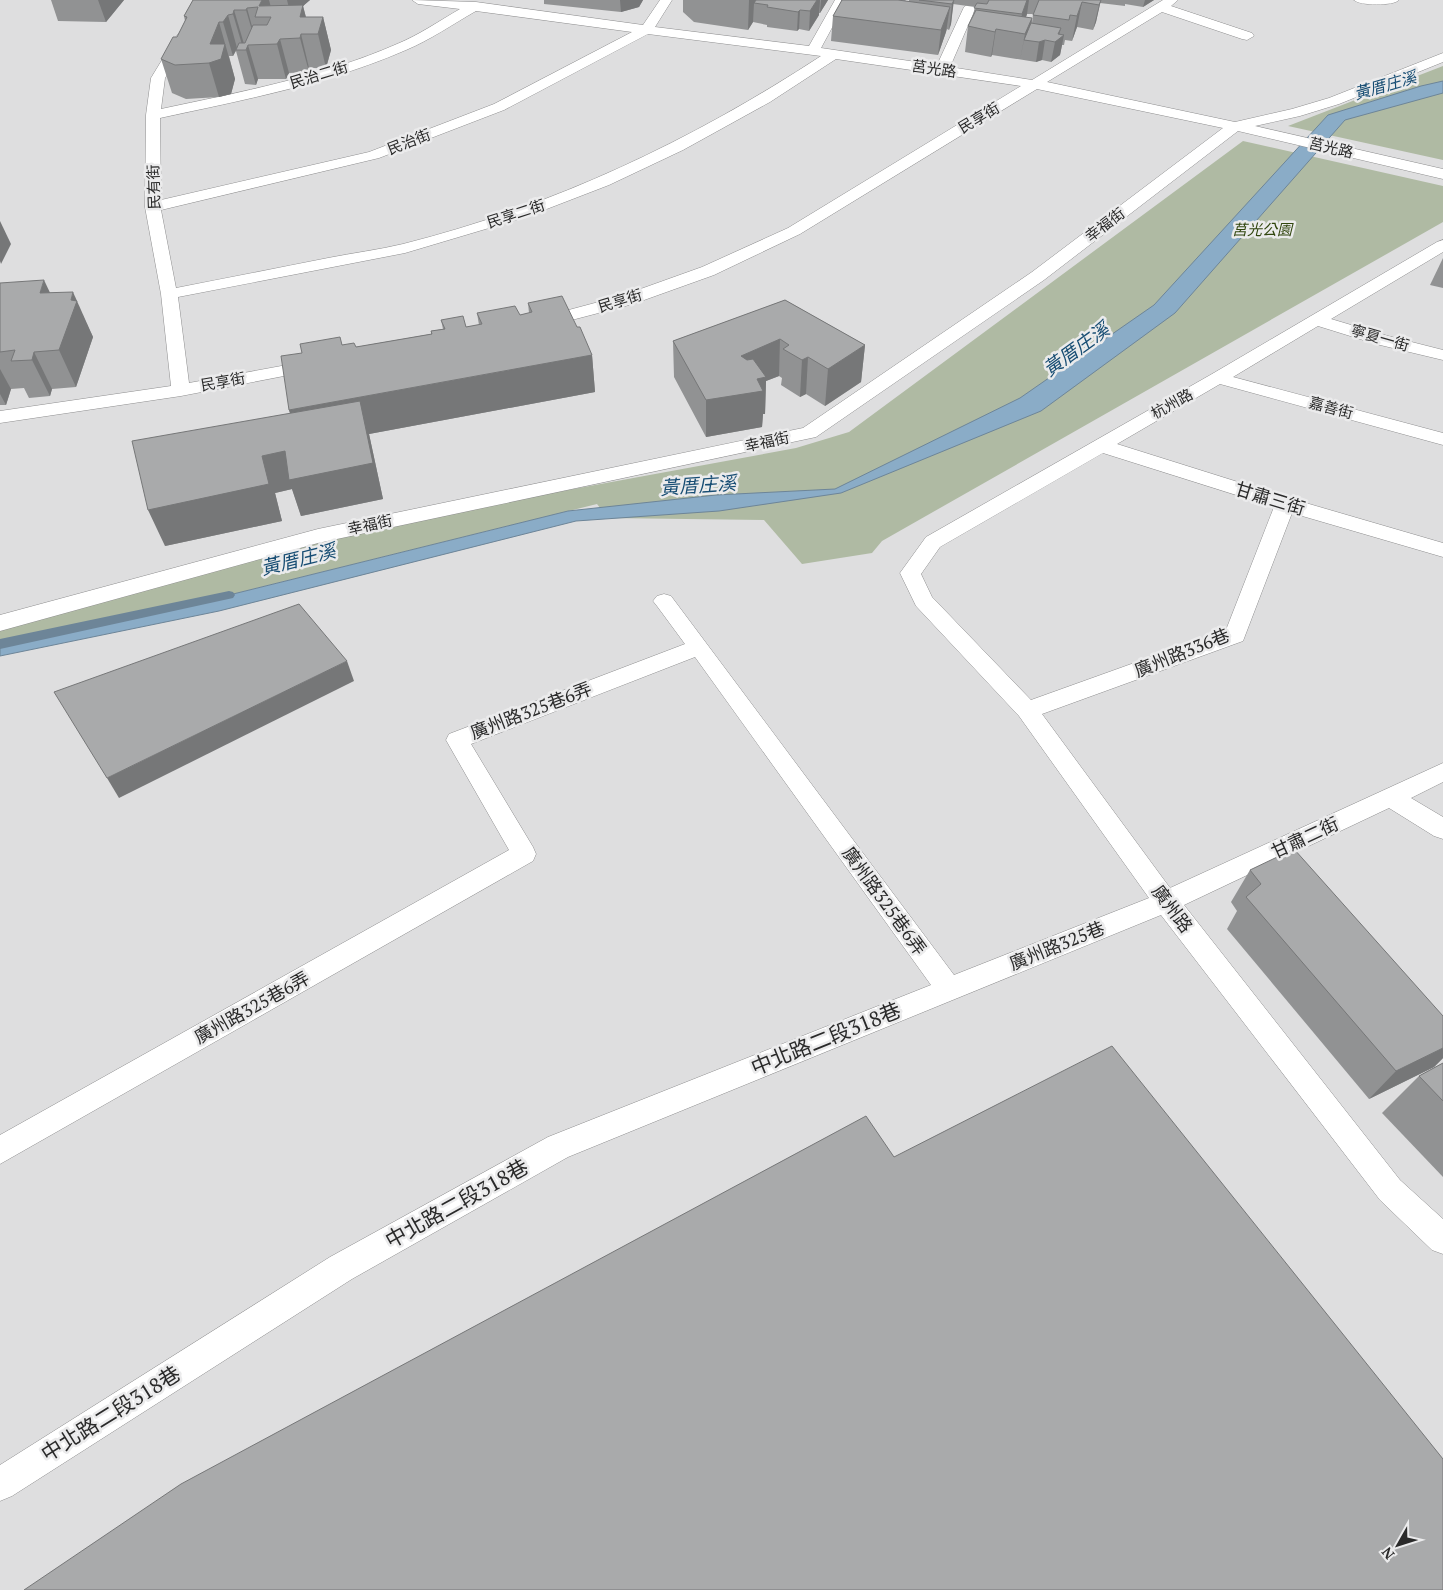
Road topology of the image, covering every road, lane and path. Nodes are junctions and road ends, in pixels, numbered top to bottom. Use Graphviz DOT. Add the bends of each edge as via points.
graph roads {
  1 [pos="212,0"];
  2 [pos="418,0"];
  3 [pos="666,0"];
  4 [pos="841,0"];
  5 [pos="1360,0"];
  6 [pos="1393,0"];
  7 [pos="1166,4"];
  8 [pos="476,6"];
  9 [pos="970,7"];
  10 [pos="647,29"];
  11 [pos="1246,36"];
  12 [pos="813,51"];
  13 [pos="834,54"];
  14 [pos="1443,57"];
  15 [pos="942,70"];
  16 [pos="1034,84"];
  17 [pos="153,115"];
  18 [pos="1235,126"];
  19 [pos="1443,174"];
  20 [pos="153,207"];
  21 [pos="1443,245"];
  22 [pos="169,294"];
  23 [pos="1317,320"];
  24 [pos="524,327"];
  25 [pos="1443,355"];
  26 [pos="328,363"];
  27 [pos="1218,378"];
  28 [pos="181,390"];
  29 [pos="0,417"];
  30 [pos="1443,439"];
  31 [pos="1099,445"];
  32 [pos="1285,504"];
  33 [pos="1443,550"];
  34 [pos="910,573"];
  35 [pos="664,601"];
  36 [pos="0,623"];
  37 [pos="699,647"];
  38 [pos="1027,710"];
  39 [pos="1443,772"];
  40 [pos="1391,797"];
  41 [pos="1443,828"];
  42 [pos="1166,902"];
  43 [pos="949,989"];
  44 [pos="0,1150"];
  45 [pos="1443,1239"];
  46 [pos="0,1484"];
  1 -- 17 [label="lane, 民有街" via="181,40 158,78"];
  2 -- 8 [label="lane, 莒光路"];
  3 -- 10 [label="lane"];
  4 -- 12 [label="lane"];
  5 -- 6 [label="lane"];
  7 -- 11 [label="lane"];
  7 -- 16 [label="lane, 民享街"];
  8 -- 10 [label="lane, 莒光路"];
  8 -- 17 [label="lane, 民治二街" via="402,47 333,72 274,89"];
  9 -- 15 [label="lane"];
  10 -- 12 [label="lane, 莒光路"];
  10 -- 20 [label="lane, 民治街" via="499,108 374,155"];
  12 -- 13 [label="lane, 莒光路"];
  13 -- 15 [label="lane, 莒光路"];
  13 -- 22 [label="lane, 民享二街" via="764,99 678,147 604,182 520,214 405,248"];
  14 -- 18 [label="lane, 幸福街" via="1334,101"];
  15 -- 16 [label="lane, 莒光路"];
  16 -- 18 [label="lane, 莒光路"];
  16 -- 24 [label="lane, 民享街" via="794,231 708,271 628,300"];
  17 -- 20 [label="lane, 民有街"];
  18 -- 19 [label="lane, 莒光路"];
  18 -- 36 [label="lane, 幸福街" via="1038,276 808,433 318,536"];
  20 -- 22 [label="lane, 民有街"];
  21 -- 23 [label="lane, 杭州路"];
  22 -- 28 [label="lane, 民有街"];
  23 -- 25 [label="lane, 寧夏一街"];
  23 -- 27 [label="lane, 杭州路"];
  26 -- 28 [label="lane, 民享街"];
  27 -- 30 [label="lane, 嘉善街"];
  27 -- 31 [label="lane, 杭州路"];
  28 -- 29 [label="lane, 民享街"];
  31 -- 32 [label="lane, 甘肅三街"];
  31 -- 34 [label="lane, 杭州路" via="933,542"];
  32 -- 33 [label="lane, 甘肅三街"];
  32 -- 38 [label="lane, 廣州路336巷" via="1235,635"];
  34 -- 38 [label="lane, 廣州路" via="924,601"];
  35 -- 37 [label="lane"];
  37 -- 43 [label="lane, 廣州路325巷6弄"];
  37 -- 44 [label="lane, 廣州路325巷6弄" via="457,740 524,854"];
  38 -- 42 [label="lane, 廣州路"];
  39 -- 40 [label="lane, 甘肅二街"];
  40 -- 41 [label="lane"];
  40 -- 42 [label="lane, 甘肅二街"];
  42 -- 43 [label="lane, 廣州路325巷"];
  42 -- 45 [label="lane, 廣州路" via="1390,1190"];
  43 -- 46 [label="lane, 中北路二段318巷" via="558,1147 341,1268"];
}
